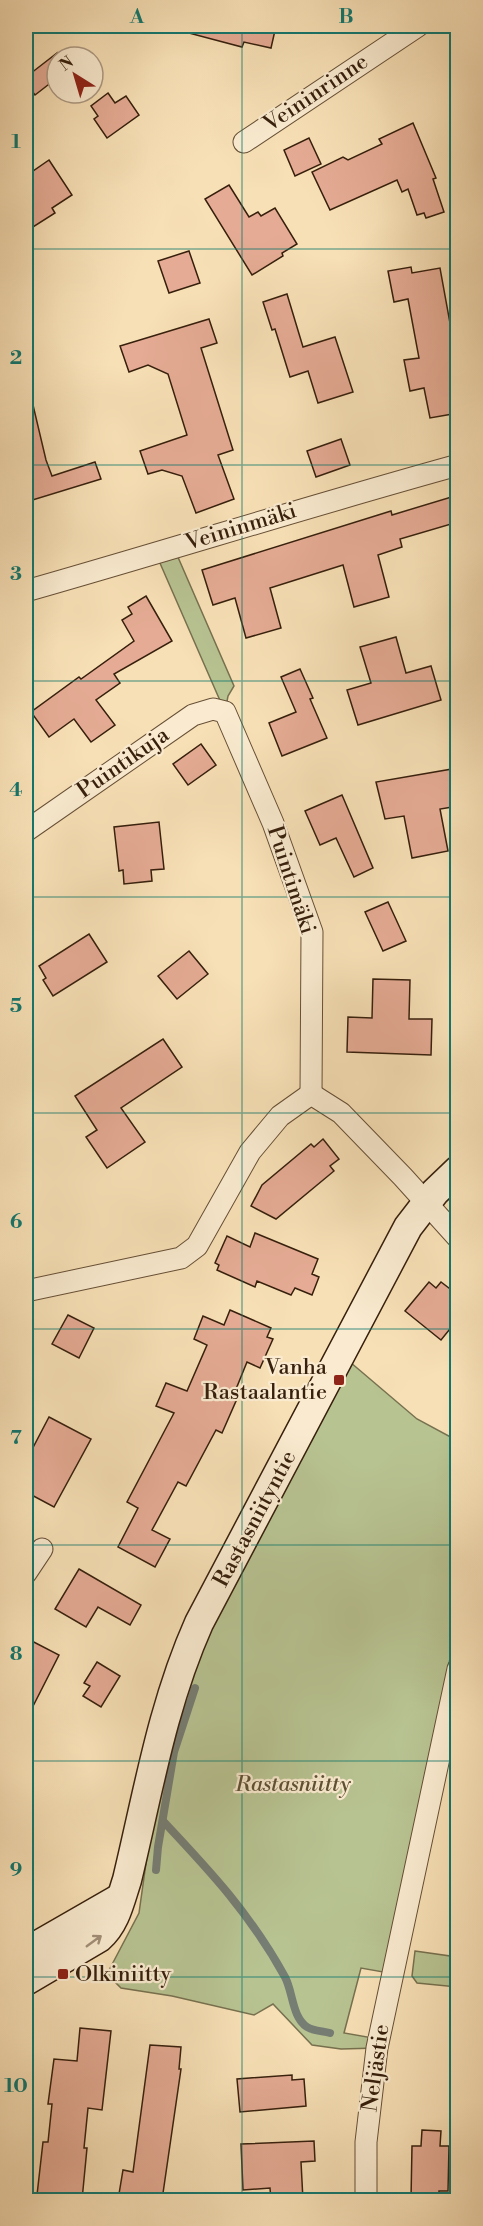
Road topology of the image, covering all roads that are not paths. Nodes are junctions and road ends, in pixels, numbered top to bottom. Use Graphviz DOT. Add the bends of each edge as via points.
graph roads {
  1 [pos="418,26"];
  2 [pos="244,142"];
  3 [pos="458,465"];
  4 [pos="26,591"];
  5 [pos="225,712"];
  6 [pos="26,831"];
  7 [pos="311,1094"];
  8 [pos="458,1170"];
  9 [pos="426,1203"];
  10 [pos="458,1238"];
  11 [pos="26,1291"];
  12 [pos="42,1549"];
  13 [pos="26,1573"];
  14 [pos="458,1669"];
  15 [pos="120,1898"];
  16 [pos="26,1952"];
  17 [pos="26,1981"];
  18 [pos="366,2200"];
  1 -- 2 [label="street, Veininrinne"];
  3 -- 4 [label="street, Veininmäki"];
  5 -- 6 [label="street, Puintikuja" via="213,709 193,715"];
  5 -- 7 [label="street, Puintimäki" via="273,823 312,932"];
  7 -- 9 [label="street" via="341,1113"];
  7 -- 11 [label="street" via="280,1116 250,1152 197,1246 181,1258"];
  8 -- 9 [label="street, Rastasniityntie"];
  9 -- 10 [label="street"];
  9 -- 15 [label="street, Rastasniityntie" via="408,1227 186,1652 160,1737"];
  12 -- 13 [label="street"];
  14 -- 18 [label="street, Neljästie" via="377,2048 366,2142"];
  15 -- 16 [label="street"];
  17 -- 15 [label="street, Rastasniityntie, one-way" via="108,1930"];
}
